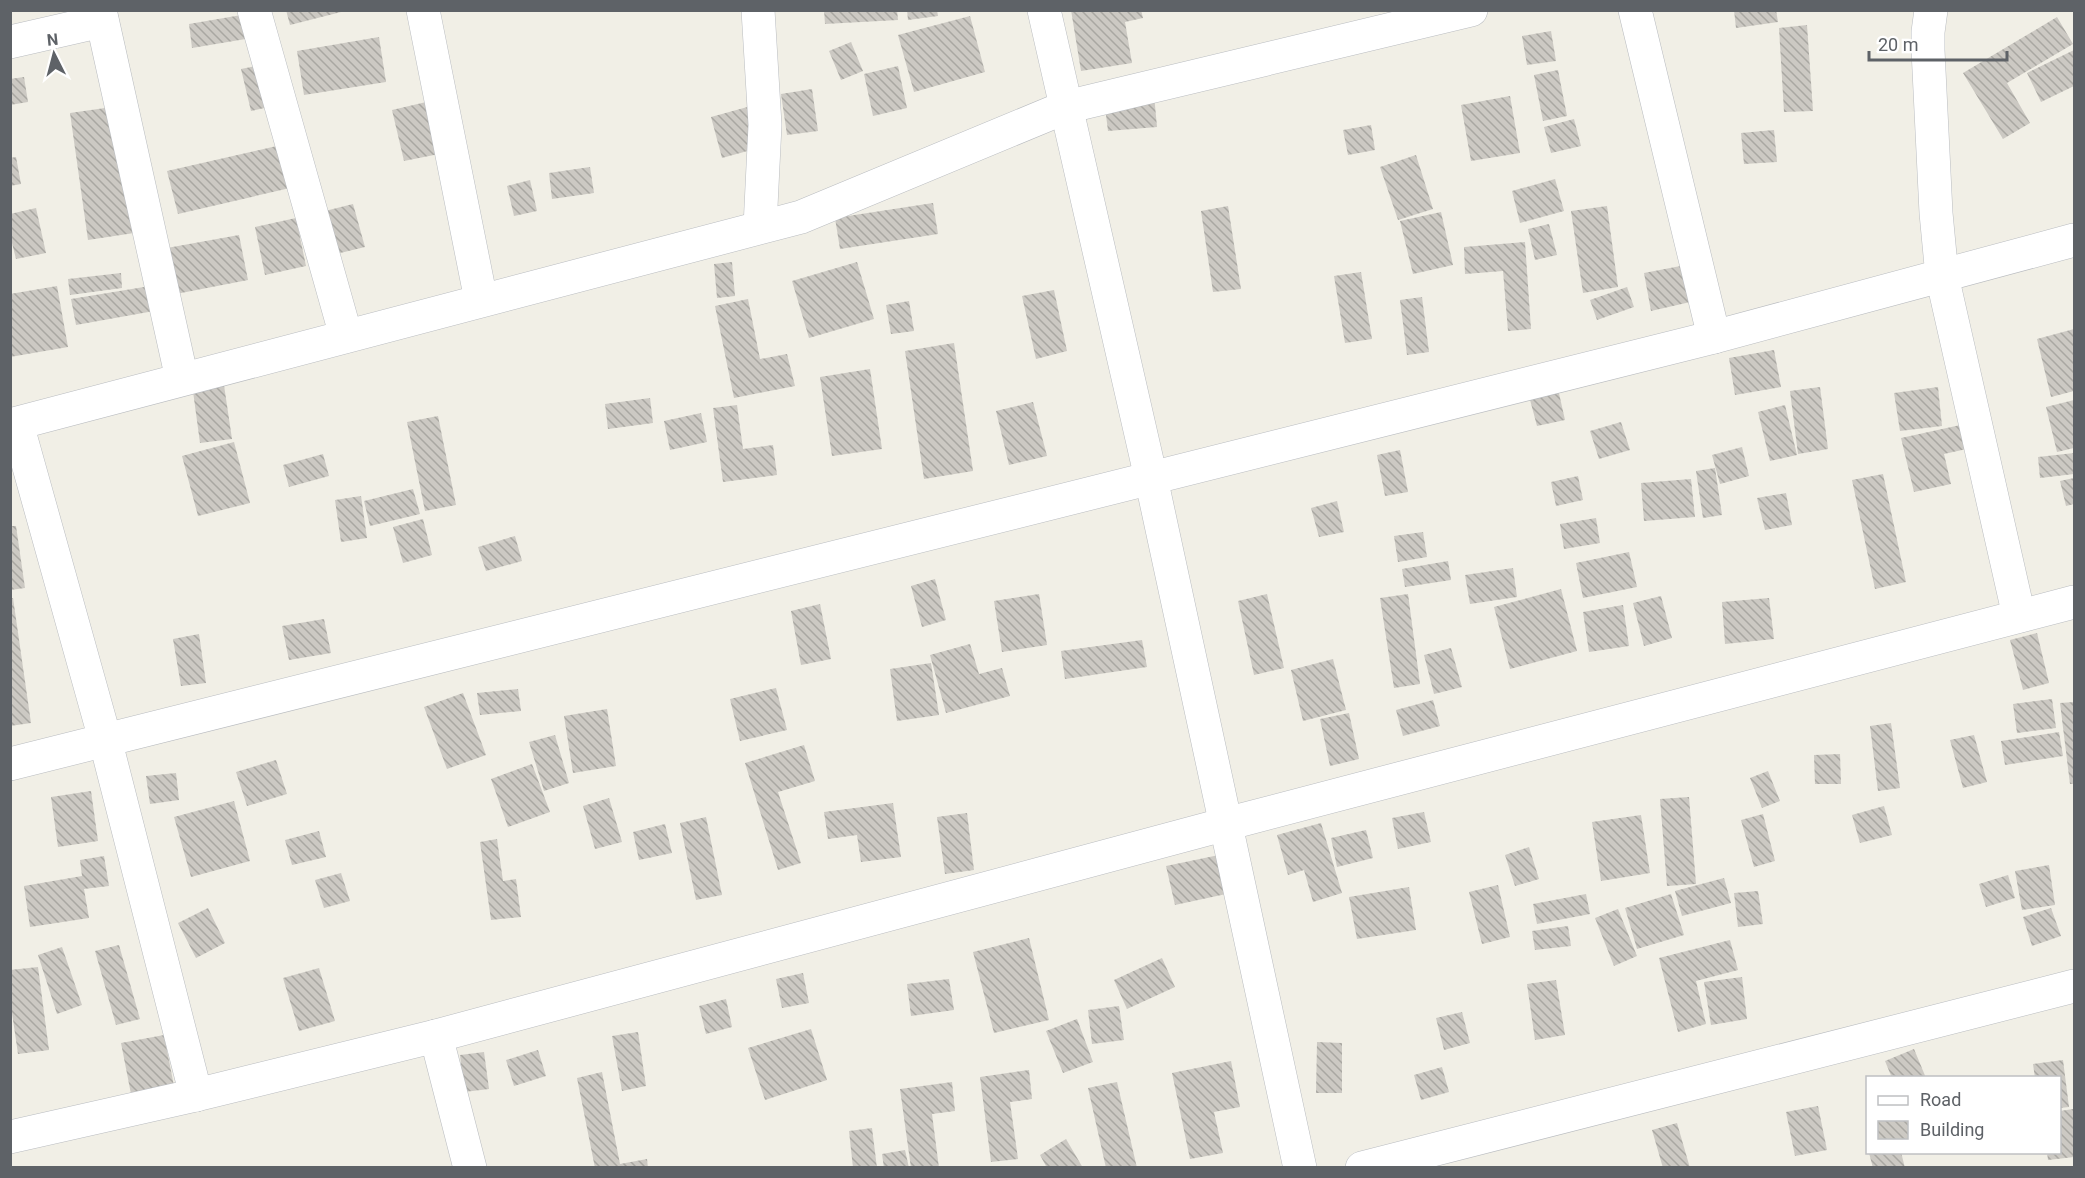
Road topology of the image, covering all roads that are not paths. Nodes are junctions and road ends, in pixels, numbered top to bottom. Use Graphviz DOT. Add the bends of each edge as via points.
graph roads {
  1 [pos="254,10"];
  2 [pos="423,10"];
  3 [pos="758,10"];
  4 [pos="1044,10"];
  5 [pos="1472,10"];
  6 [pos="1635,10"];
  7 [pos="1931,10"];
  8 [pos="101,16"];
  9 [pos="10,42"];
  10 [pos="1066,107"];
  11 [pos="760,227"];
  12 [pos="2074,240"];
  13 [pos="1942,276"];
  14 [pos="481,300"];
  15 [pos="346,336"];
  16 [pos="1714,337"];
  17 [pos="182,379"];
  18 [pos="14,424"];
  19 [pos="1151,478"];
  20 [pos="2074,602"];
  21 [pos="2019,616"];
  22 [pos="105,739"];
  23 [pos="10,764"];
  24 [pos="1226,824"];
  25 [pos="2074,986"];
  26 [pos="436,1036"];
  27 [pos="196,1095"];
  28 [pos="10,1137"];
  29 [pos="470,1167"];
  30 [pos="1300,1167"];
  31 [pos="1362,1167"];
  1 -- 15 [label="street"];
  2 -- 14 [label="street"];
  3 -- 11 [label="street" via="765,125"];
  4 -- 10 [label="street"];
  5 -- 10 [label="street"];
  6 -- 16 [label="street"];
  7 -- 13 [label="street" via="1929,62"];
  8 -- 9 [label="street"];
  8 -- 17 [label="street"];
  10 -- 11 [label="street" via="801,217"];
  10 -- 19 [label="street"];
  11 -- 14 [label="street"];
  12 -- 13 [label="street"];
  13 -- 16 [label="street"];
  13 -- 21 [label="street"];
  14 -- 15 [label="street"];
  15 -- 17 [label="street"];
  16 -- 19 [label="street"];
  17 -- 18 [label="street"];
  18 -- 22 [label="street"];
  19 -- 22 [label="street"];
  19 -- 24 [label="street"];
  20 -- 21 [label="street"];
  21 -- 24 [label="street"];
  22 -- 23 [label="street"];
  22 -- 27 [label="street"];
  24 -- 26 [label="street"];
  24 -- 30 [label="street"];
  25 -- 31 [label="street"];
  26 -- 27 [label="street"];
  26 -- 29 [label="street"];
  27 -- 28 [label="street"];
}
